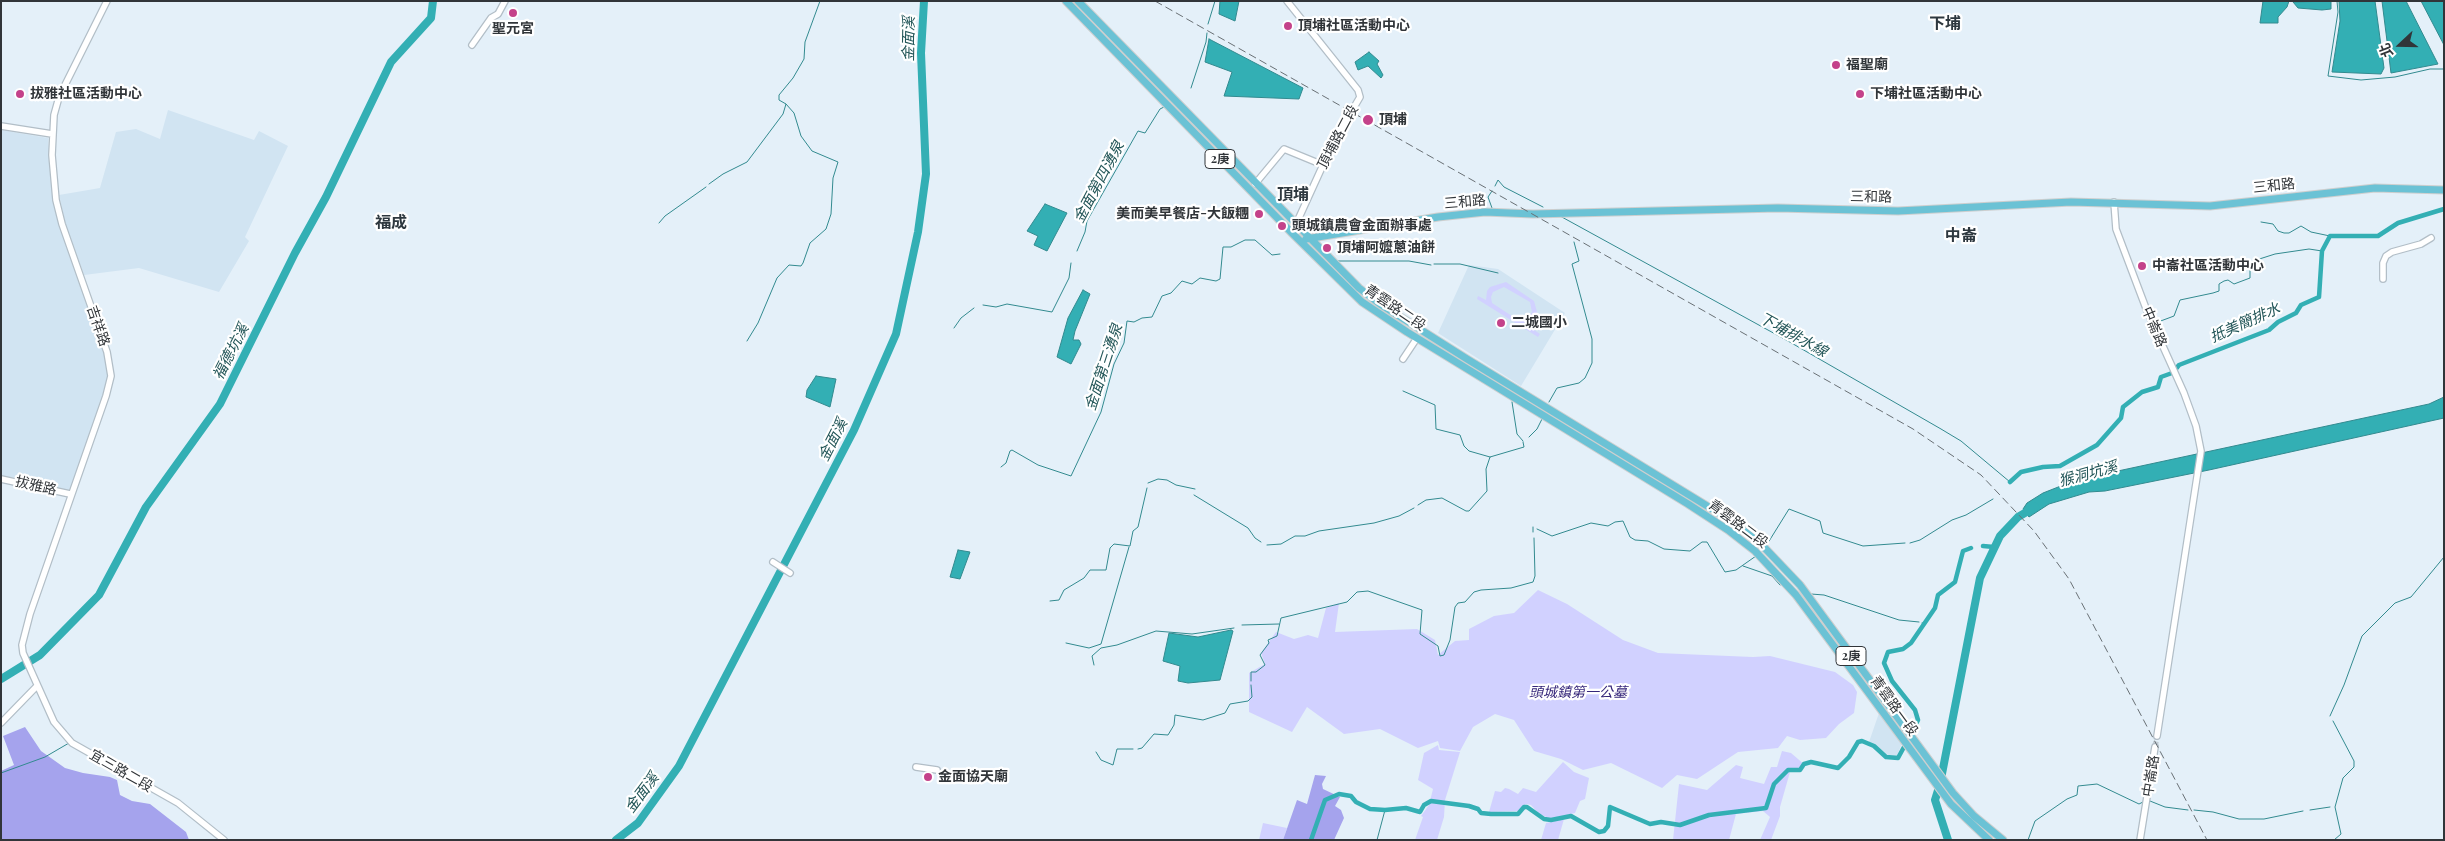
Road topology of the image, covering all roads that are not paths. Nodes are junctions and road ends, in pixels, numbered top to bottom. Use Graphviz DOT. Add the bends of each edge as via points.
graph roads {
  1 [pos="107,1"];
  2 [pos="504,1"];
  3 [pos="1066,1"];
  4 [pos="1078,1"];
  5 [pos="1287,1"];
  6 [pos="472,45"];
  7 [pos="1,126"];
  8 [pos="52,134"];
  9 [pos="1323,165"];
  10 [pos="1255,184"];
  11 [pos="2444,190"];
  12 [pos="2114,202"];
  13 [pos="1295,224"];
  14 [pos="1292,233"];
  15 [pos="2430,238"];
  16 [pos="1310,239"];
  17 [pos="1299,240"];
  18 [pos="2384,279"];
  19 [pos="1417,338"];
  20 [pos="1403,360"];
  21 [pos="1466,360"];
  22 [pos="1,479"];
  23 [pos="70,494"];
  24 [pos="1775,558"];
  25 [pos="773,562"];
  26 [pos="1768,563"];
  27 [pos="790,573"];
  28 [pos="23,654"];
  29 [pos="36,687"];
  30 [pos="1,723"];
  31 [pos="2157,736"];
  32 [pos="2155,747"];
  33 [pos="916,767"];
  34 [pos="937,770"];
  35 [pos="224,840"];
  36 [pos="1990,840"];
  37 [pos="2003,840"];
  38 [pos="2140,840"];
  1 -- 8 [label="street, 吉祥路" via="59,97"];
  2 -- 6 [label="street" via="498,14 491,18"];
  3 -- 14 [label="main road, 青雲路二段 / 2庚"];
  4 -- 10 [label="main road, 青雲路二段 / 2庚"];
  5 -- 9 [label="street, 頂埔路二段" via="1358,90 1360,97"];
  7 -- 8 [label="street"];
  8 -- 23 [label="street, 吉祥路" via="53,179 62,224 111,369 106,396"];
  9 -- 10 [label="street" via="1284,149"];
  9 -- 13 [label="street, 頂埔路二段"];
  10 -- 13 [label="main road, 青雲路二段 / 2庚"];
  11 -- 12 [label="main road, 三和路" via="2375,188 2210,206"];
  12 -- 16 [label="main road, 三和路" via="1898,211 1778,208 1533,214 1485,212"];
  12 -- 31 [label="street, 中崙路" via="2116,229 2147,311 2188,404 2201,451"];
  13 -- 14 [label="street, 頂埔路二段"];
  13 -- 16 [label="main road, 青雲路二段 / 2庚"];
  14 -- 17 [label="main road, 青雲路二段 / 2庚"];
  15 -- 18 [label="street" via="2422,244 2386,256"];
  16 -- 17 [label="main road, 三和路"];
  16 -- 21 [label="main road, 青雲路二段 / 2庚" via="1359,288"];
  17 -- 19 [label="main road, 青雲路二段 / 2庚" via="1362,302"];
  19 -- 20 [label="street"];
  19 -- 21 [label="main road, 青雲路二段 / 2庚"];
  21 -- 24 [label="main road, 青雲路二段 / 2庚" via="1730,520"];
  21 -- 26 [label="main road, 青雲路二段 / 2庚" via="1728,530"];
  22 -- 23 [label="street, 拔雅路"];
  23 -- 28 [label="street, 吉祥路" via="30,614"];
  24 -- 37 [label="main road, 青雲路一段 / 2庚" via="1800,585 1953,794"];
  25 -- 27 [label="street"];
  26 -- 36 [label="main road, 青雲路一段 / 2庚" via="1796,595 1951,804"];
  28 -- 29 [label="street, 宜三路二段"];
  29 -- 30 [label="street"];
  29 -- 35 [label="street, 宜三路二段" via="54,722 72,743 178,803"];
  32 -- 38 [label="street, 中崙路"];
  33 -- 34 [label="street"];
}
